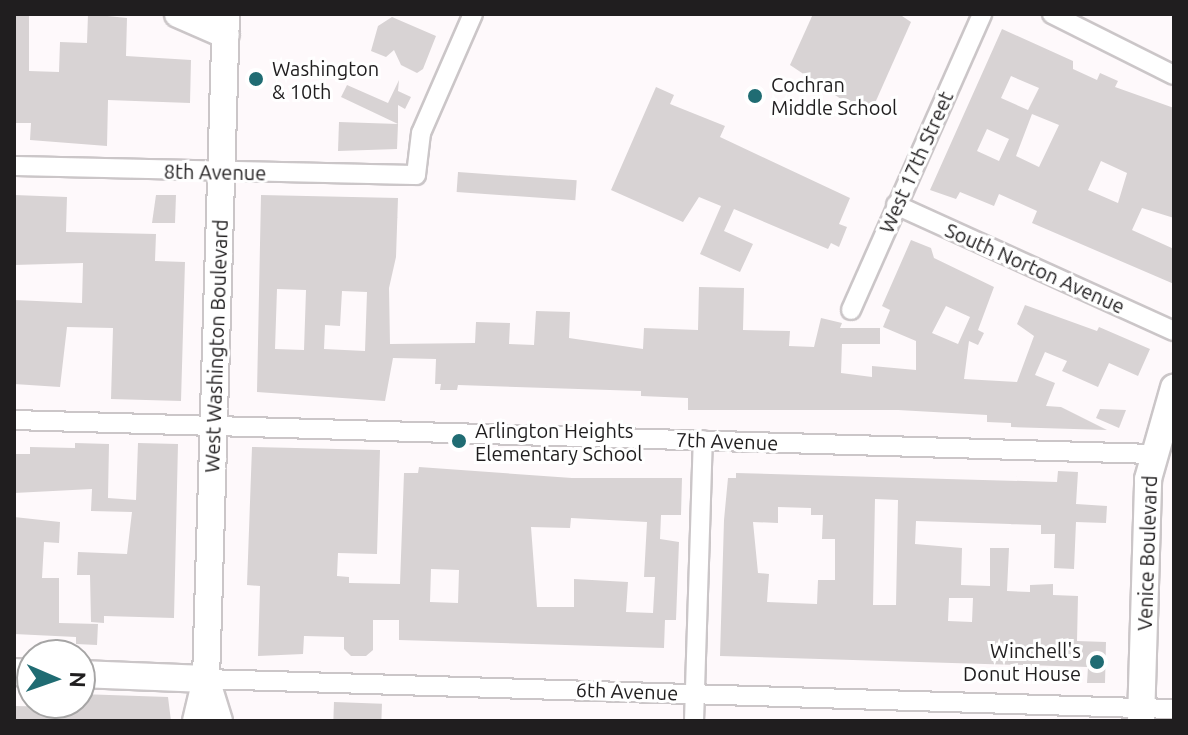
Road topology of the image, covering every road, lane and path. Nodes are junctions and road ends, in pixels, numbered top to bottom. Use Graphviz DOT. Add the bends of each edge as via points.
graph roads {
  1 [pos="178,14"];
  2 [pos="982,14"];
  3 [pos="1052,14"];
  4 [pos="467,16"];
  5 [pos="226,24"];
  6 [pos="1174,75"];
  7 [pos="14,166"];
  8 [pos="222,173"];
  9 [pos="896,205"];
  10 [pos="851,310"];
  11 [pos="1174,331"];
  12 [pos="1174,388"];
  13 [pos="14,420"];
  14 [pos="214,427"];
  15 [pos="703,440"];
  16 [pos="1151,454"];
  17 [pos="96,675"];
  18 [pos="206,679"];
  19 [pos="694,693"];
  20 [pos="1174,709"];
  21 [pos="1141,714"];
  22 [pos="196,721"];
  23 [pos="219,721"];
  24 [pos="694,721"];
  1 -- 5 [label="main road"];
  2 -- 9 [label="street, West 17th Street"];
  3 -- 6 [label="street"];
  4 -- 8 [label="street, 8th Avenue" via="421,133 416,175"];
  5 -- 8 [label="main road, West Washington Boulevard"];
  7 -- 8 [label="street, 8th Avenue"];
  8 -- 14 [label="main road, West Washington Boulevard"];
  9 -- 10 [label="street, West 17th Street"];
  9 -- 11 [label="street, South Norton Avenue"];
  12 -- 16 [label="main road, Venice Boulevard"];
  13 -- 14 [label="street, 7th Avenue"];
  14 -- 15 [label="street, 7th Avenue"];
  14 -- 18 [label="main road, West Washington Boulevard"];
  15 -- 16 [label="street, 7th Avenue"];
  15 -- 19 [label="street"];
  16 -- 21 [label="main road, Venice Boulevard"];
  17 -- 18 [label="main road, 6th Avenue"];
  18 -- 19 [label="street, 6th Avenue"];
  18 -- 22 [label="main road, West Washington Boulevard"];
  18 -- 23 [label="main road, West Washington Boulevard"];
  19 -- 21 [label="street, 6th Avenue"];
  19 -- 24 [label="street"];
  20 -- 21 [label="street, 6th Avenue"];
}
